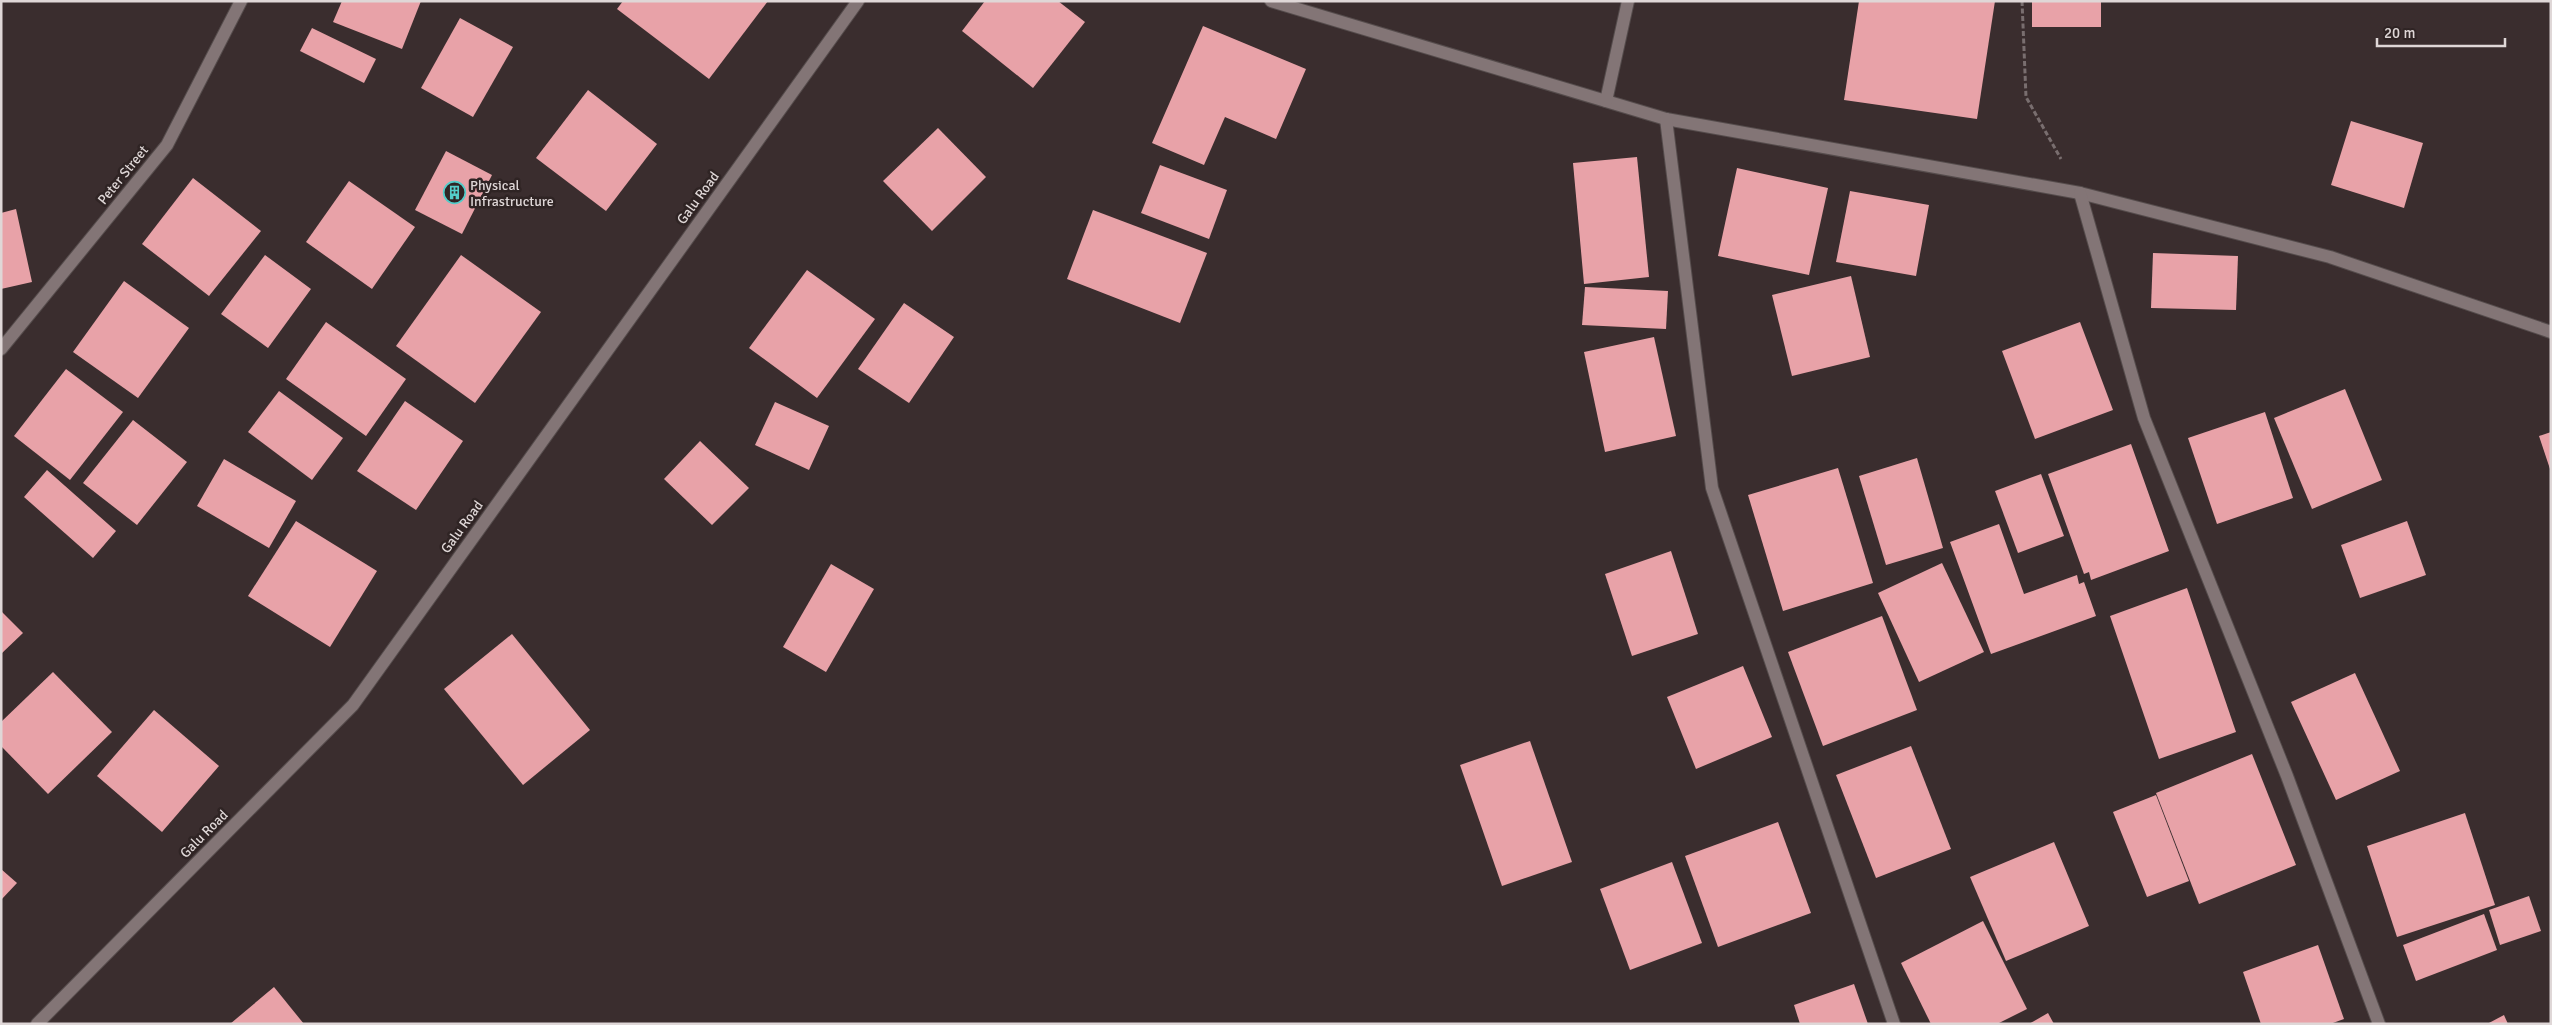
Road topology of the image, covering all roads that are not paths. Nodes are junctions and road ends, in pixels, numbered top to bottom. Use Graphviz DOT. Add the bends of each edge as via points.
graph roads {
  1 [pos="241,1"];
  2 [pos="858,1"];
  3 [pos="1271,1"];
  4 [pos="1628,1"];
  5 [pos="1606,102"];
  6 [pos="1666,119"];
  7 [pos="2080,193"];
  8 [pos="2551,332"];
  9 [pos="1,349"];
  10 [pos="37,1024"];
  11 [pos="1894,1024"];
  12 [pos="2379,1024"];
  1 -- 9 [label="street, Peter Street" via="167,145"];
  2 -- 10 [label="street, Galu Road" via="352,705"];
  3 -- 5 [label="street"];
  4 -- 5 [label="street"];
  5 -- 6 [label="street"];
  6 -- 7 [label="street"];
  6 -- 11 [label="street" via="1712,488"];
  7 -- 8 [label="street" via="2330,257"];
  7 -- 12 [label="street" via="2144,418 2287,776"];
}
